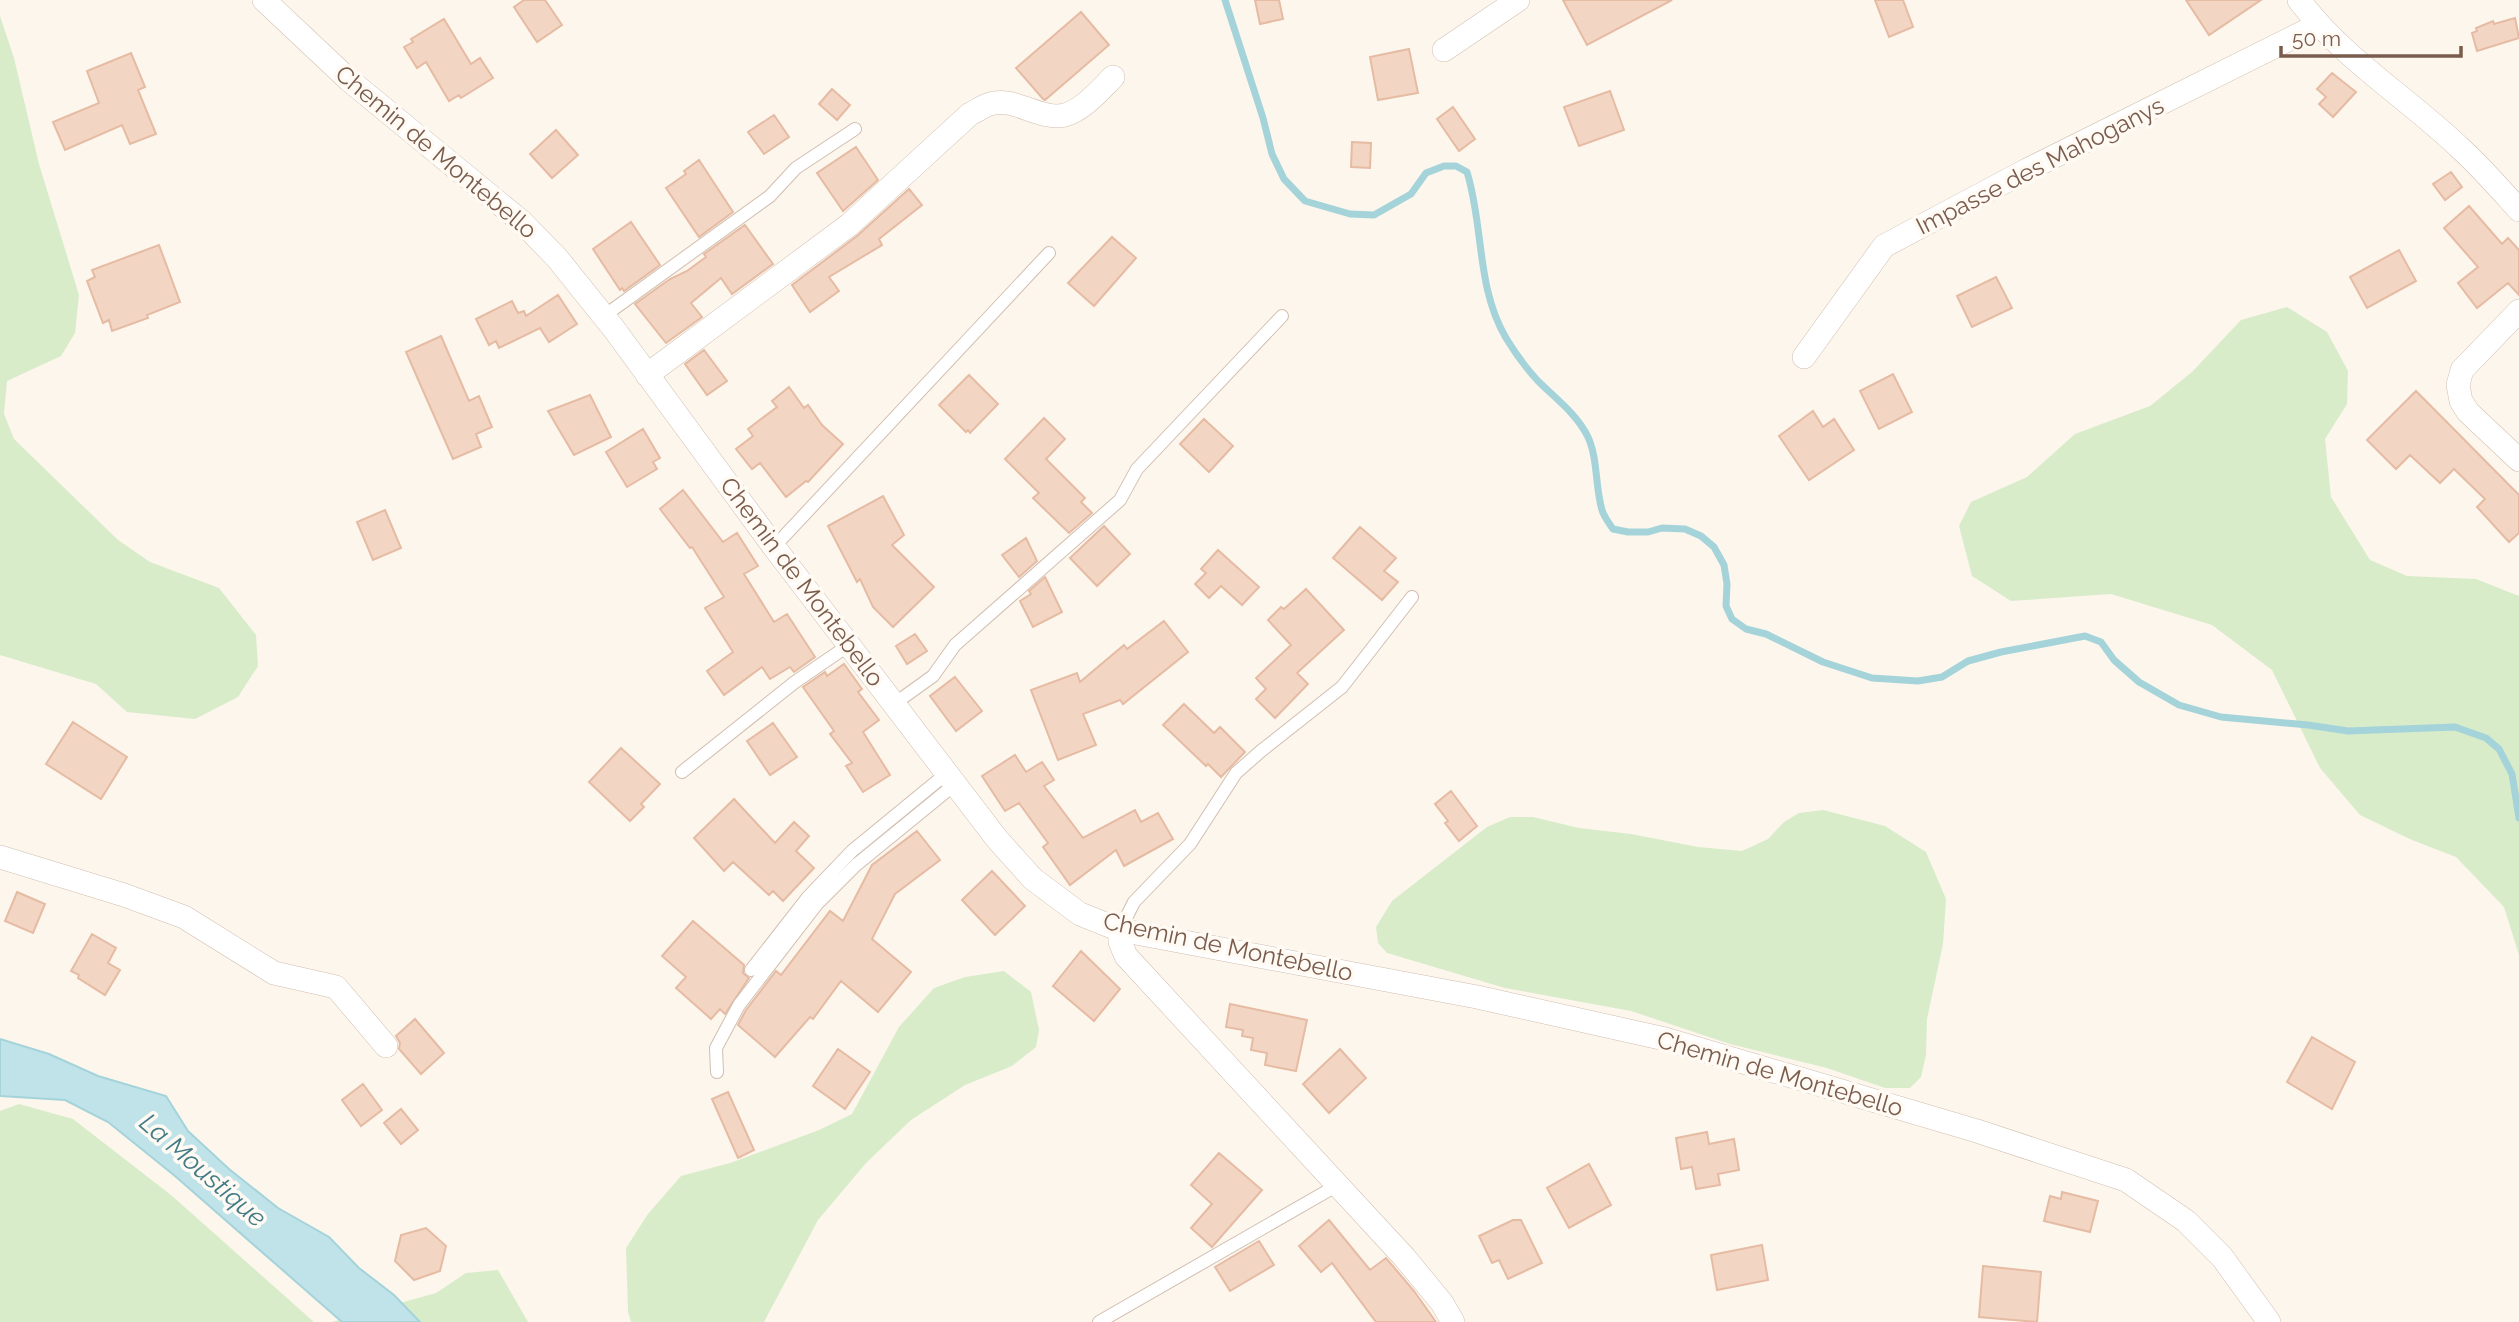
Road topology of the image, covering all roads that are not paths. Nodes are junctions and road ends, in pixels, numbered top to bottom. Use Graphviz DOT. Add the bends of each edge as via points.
graph roads {
  1 [pos="264,0"];
  2 [pos="1518,0"];
  3 [pos="2299,0"];
  4 [pos="2318,25"];
  5 [pos="1444,50"];
  6 [pos="1113,78"];
  7 [pos="855,128"];
  8 [pos="2519,210"];
  9 [pos="1049,253"];
  10 [pos="2519,311"];
  11 [pos="604,316"];
  12 [pos="1282,316"];
  13 [pos="1804,357"];
  14 [pos="647,375"];
  15 [pos="2519,460"];
  16 [pos="774,547"];
  17 [pos="1412,597"];
  18 [pos="849,645"];
  19 [pos="894,704"];
  20 [pos="681,772"];
  21 [pos="950,780"];
  22 [pos="0,857"];
  23 [pos="1120,930"];
  24 [pos="751,970"];
  25 [pos="386,1046"];
  26 [pos="717,1072"];
  27 [pos="1336,1186"];
  28 [pos="1099,1322"];
  29 [pos="1454,1322"];
  30 [pos="2269,1322"];
  1 -- 11 [label="street, Chemin de Montebello" via="349,80 522,222"];
  2 -- 5 [label="street"];
  3 -- 4 [label="street"];
  4 -- 8 [label="street" via="2358,64 2460,147"];
  4 -- 13 [label="street, Impasse des Mahoganys" via="1884,246"];
  6 -- 14 [label="street" via="1067,115 1048,116 992,103 970,114 849,225"];
  7 -- 11 [label="lane"];
  9 -- 16 [label="lane"];
  10 -- 15 [label="street" via="2462,370 2458,384 2468,412"];
  11 -- 14 [label="street, Chemin de Montebello"];
  12 -- 19 [label="lane" via="1137,469 1120,500 955,645 933,676"];
  14 -- 16 [label="street, Chemin de Montebello"];
  16 -- 18 [label="street, Chemin de Montebello"];
  17 -- 23 [label="lane" via="1342,687 1236,773 1190,844 1134,902"];
  18 -- 19 [label="street, Chemin de Montebello"];
  18 -- 20 [label="lane" via="794,682"];
  19 -- 21 [label="street, Chemin de Montebello"];
  21 -- 23 [label="street, Chemin de Montebello" via="1033,879 1080,914"];
  21 -- 24 [label="lane" via="852,850"];
  21 -- 26 [label="lane" via="817,904 739,1005 716,1048"];
  22 -- 25 [label="street" via="184,918 274,972 337,987"];
  23 -- 27 [label="street" via="1126,956"];
  23 -- 30 [label="street, Chemin de Montebello" via="1477,997 1665,1039 2126,1180 2186,1221 2222,1256"];
  27 -- 28 [label="lane"];
  27 -- 29 [label="street" via="1405,1258"];
}
